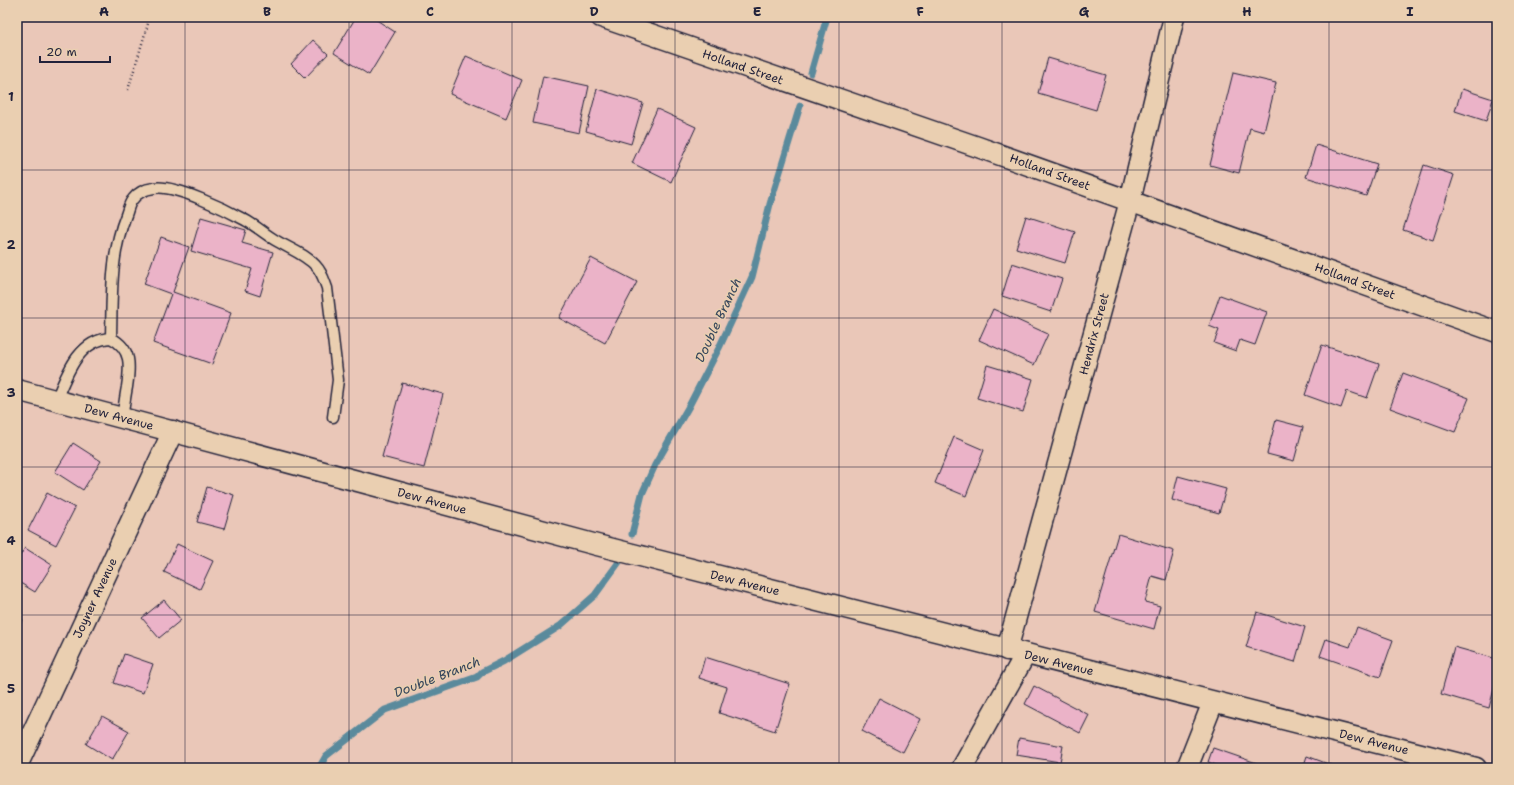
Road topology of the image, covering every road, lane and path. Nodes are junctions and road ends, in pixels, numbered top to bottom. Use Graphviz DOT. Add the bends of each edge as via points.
graph roads {
  1 [pos="150,17"];
  2 [pos="601,17"];
  3 [pos="1174,17"];
  4 [pos="128,90"];
  5 [pos="1130,201"];
  6 [pos="1497,332"];
  7 [pos="111,338"];
  8 [pos="17,390"];
  9 [pos="56,400"];
  10 [pos="333,417"];
  11 [pos="122,418"];
  12 [pos="173,431"];
  13 [pos="1016,652"];
  14 [pos="1213,702"];
  15 [pos="17,766"];
  16 [pos="1467,767"];
  17 [pos="962,768"];
  18 [pos="1188,768"];
  1 -- 4 [label="path"];
  2 -- 5 [label="street, Holland Street"];
  3 -- 5 [label="street, Hendrix Street"];
  5 -- 6 [label="street, Holland Street"];
  5 -- 13 [label="street, Hendrix Street"];
  7 -- 9 [label="lane" via="94,341 82,351 67,375"];
  7 -- 10 [label="lane" via="113,271 121,228 132,199 140,192 155,187 175,189 228,211 303,254 317,267 327,288 338,380"];
  7 -- 11 [label="lane" via="124,349 130,366"];
  8 -- 9 [label="street, Dew Avenue"];
  9 -- 11 [label="street, Dew Avenue"];
  11 -- 12 [label="street, Dew Avenue"];
  12 -- 13 [label="street, Dew Avenue" via="589,543"];
  12 -- 15 [label="street, Joyner Avenue"];
  13 -- 14 [label="street, Dew Avenue"];
  13 -- 17 [label="street, Hendrix Street"];
  14 -- 16 [label="street, Dew Avenue"];
  14 -- 18 [label="street"];
}
